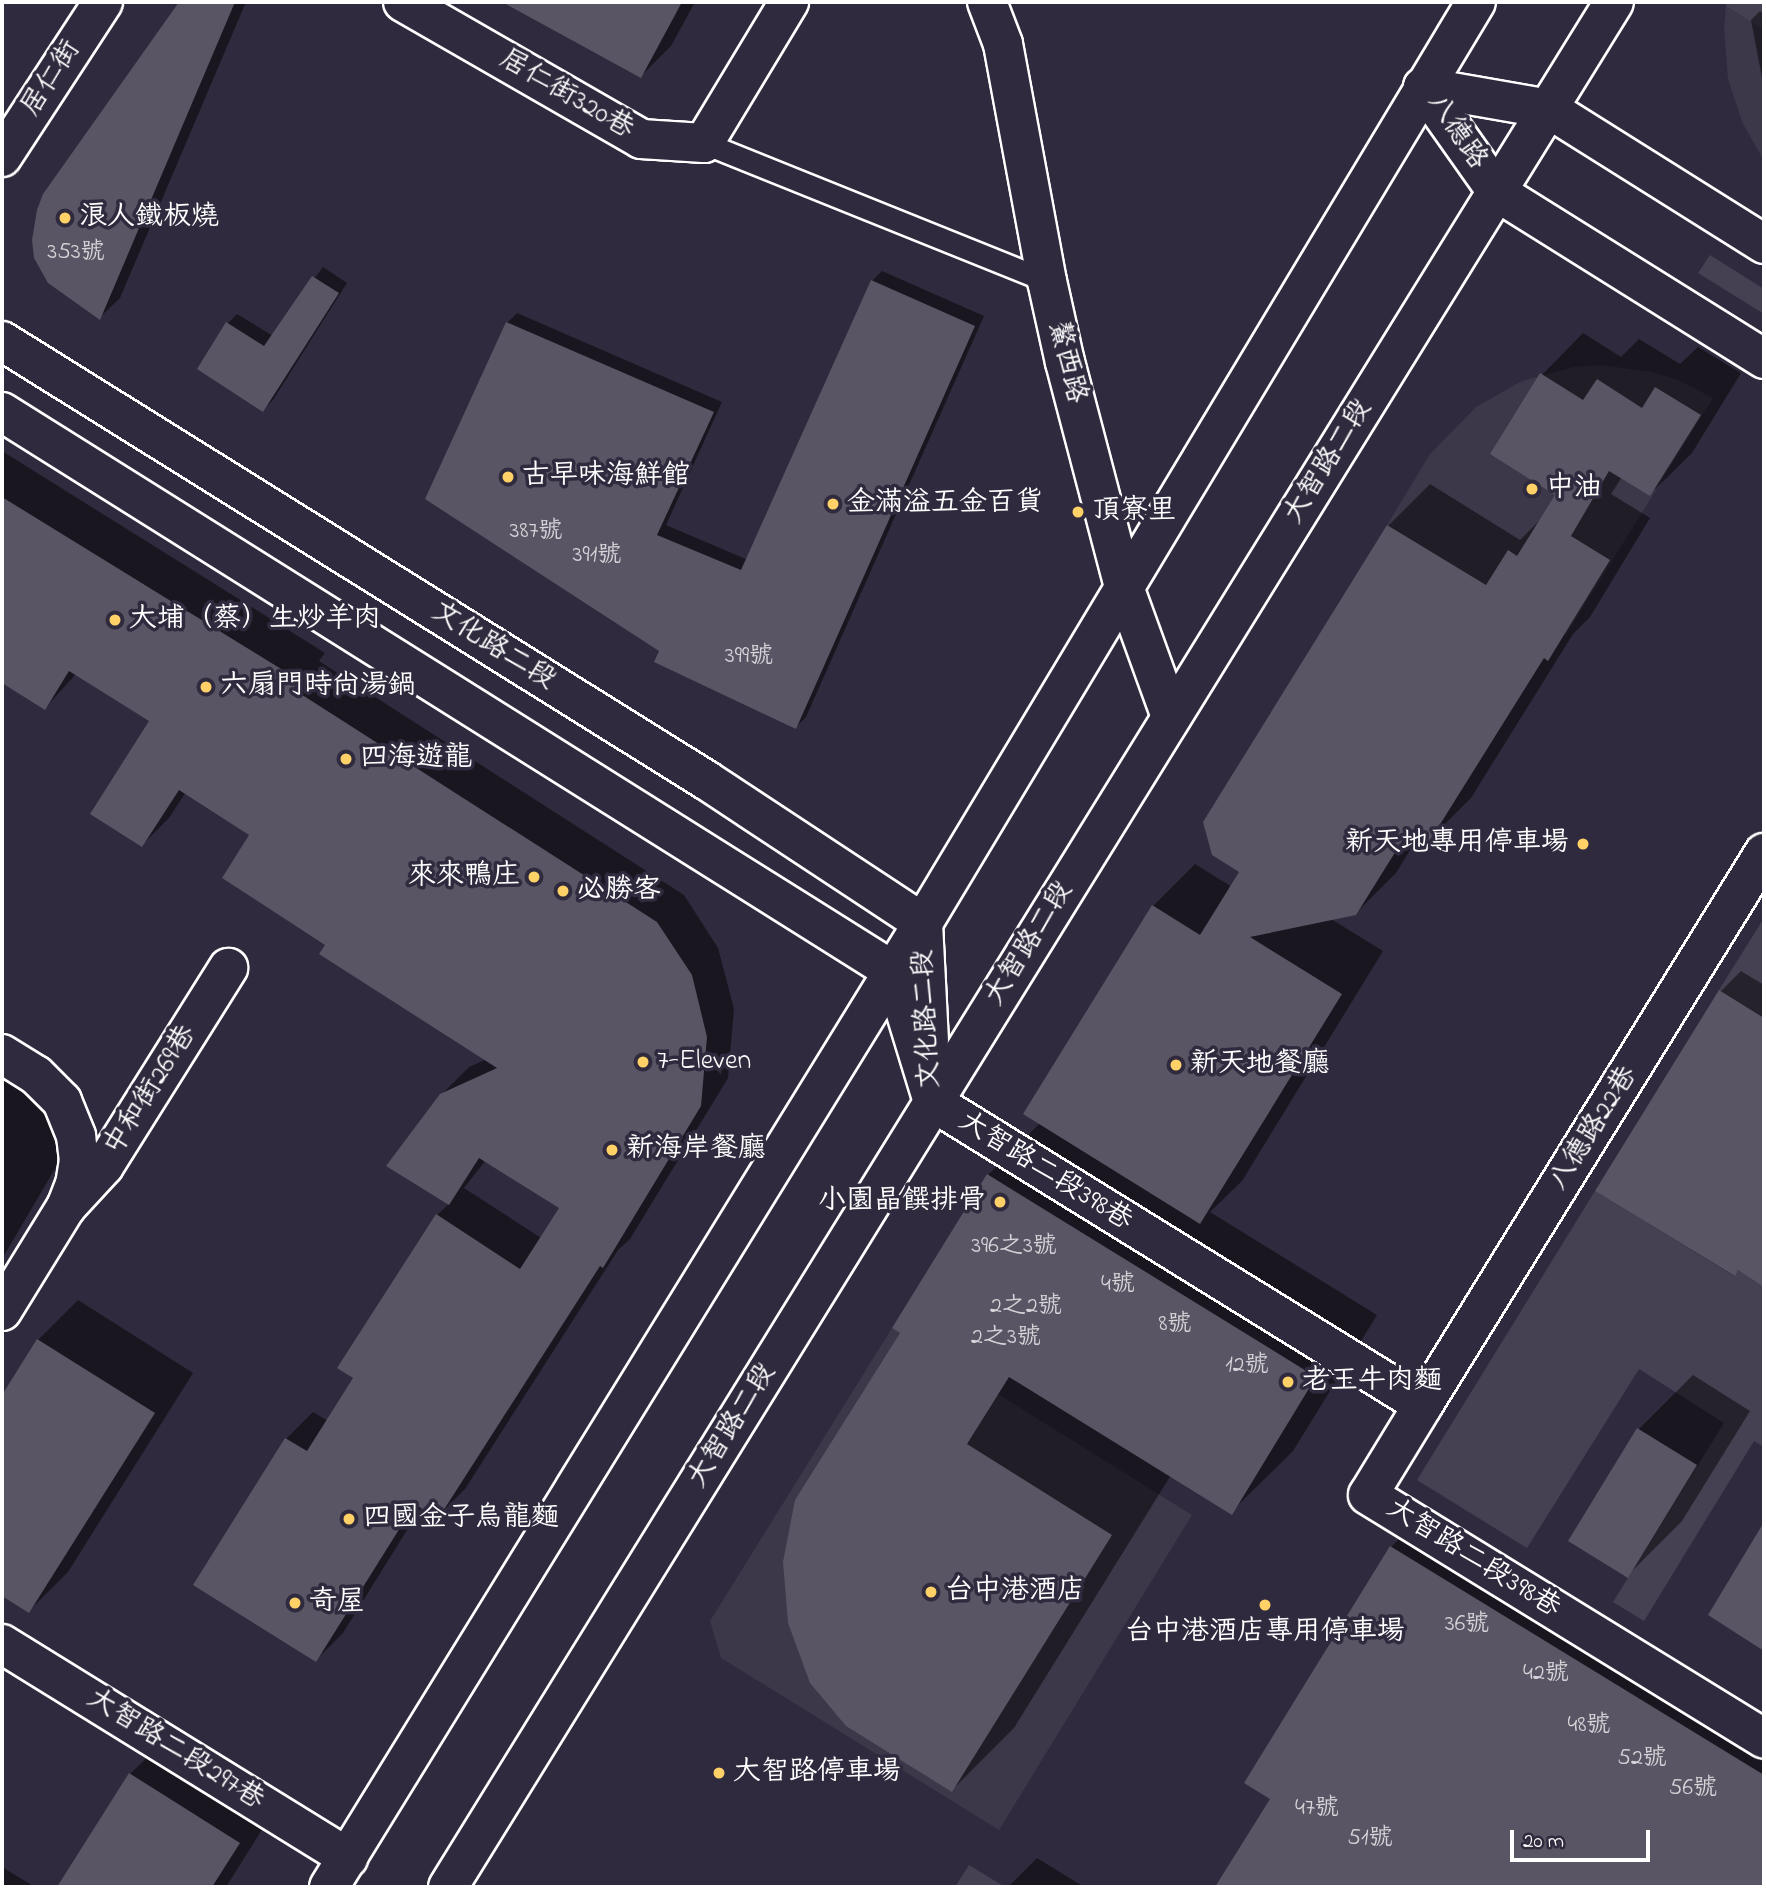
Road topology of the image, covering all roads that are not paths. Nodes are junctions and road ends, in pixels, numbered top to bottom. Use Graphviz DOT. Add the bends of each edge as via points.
graph roads {
  1 [pos="103,2"];
  2 [pos="403,2"];
  3 [pos="789,2"];
  4 [pos="987,2"];
  5 [pos="1476,2"];
  6 [pos="1614,2"];
  7 [pos="1423,87"];
  8 [pos="1549,109"];
  9 [pos="704,143"];
  10 [pos="2,157"];
  11 [pos="1497,192"];
  12 [pos="1764,243"];
  13 [pos="1047,281"];
  14 [pos="2,341"];
  15 [pos="1764,359"];
  16 [pos="2,412"];
  17 [pos="1124,587"];
  18 [pos="1171,717"];
  19 [pos="1764,853"];
  20 [pos="923,923"];
  21 [pos="228,968"];
  22 [pos="893,971"];
  23 [pos="2,1054"];
  24 [pos="933,1102"];
  25 [pos="66,1207"];
  26 [pos="2,1311"];
  27 [pos="1423,1405"];
  28 [pos="2,1644"];
  29 [pos="1764,1739"];
  30 [pos="339,1872"];
  31 [pos="448,1887"];
  1 -- 10 [label="street, 居仁街"];
  2 -- 9 [label="street, 居仁街320巷" via="641,139"];
  3 -- 9 [label="street"];
  4 -- 13 [label="street, 鰲西路" via="1003,44"];
  5 -- 7 [label="street"];
  6 -- 8 [label="street, 大智路二段"];
  7 -- 8 [label="street, 八德路"];
  7 -- 11 [label="street, 八德路"];
  7 -- 17 [label="street"];
  8 -- 11 [label="street, 大智路二段"];
  8 -- 12 [label="street, 八德路"];
  9 -- 13 [label="lane"];
  11 -- 15 [label="street, 八德路"];
  11 -- 18 [label="street, 大智路二段"];
  13 -- 17 [label="street, 鰲西路"];
  14 -- 20 [label="street, 文化路二段" via="706,780"];
  16 -- 22 [label="street, 文化路二段"];
  17 -- 18 [label="street, 鰲西路"];
  17 -- 20 [label="street"];
  18 -- 24 [label="street, 大智路二段"];
  19 -- 27 [label="street, 八德路22巷"];
  20 -- 22 [label="street"];
  20 -- 24 [label="street, 文化路二段"];
  21 -- 25 [label="street, 中和街269巷" via="104,1166"];
  22 -- 24 [label="street, 文化路二段"];
  22 -- 30 [label="street"];
  23 -- 25 [label="street" via="51,1087 71,1118 79,1160"];
  24 -- 27 [label="street, 大智路二段398巷"];
  24 -- 31 [label="street, 大智路二段"];
  25 -- 26 [label="street"];
  27 -- 29 [label="street, 大智路二段398巷" via="1368,1495"];
  28 -- 30 [label="street, 大智路二段297巷"];
}
